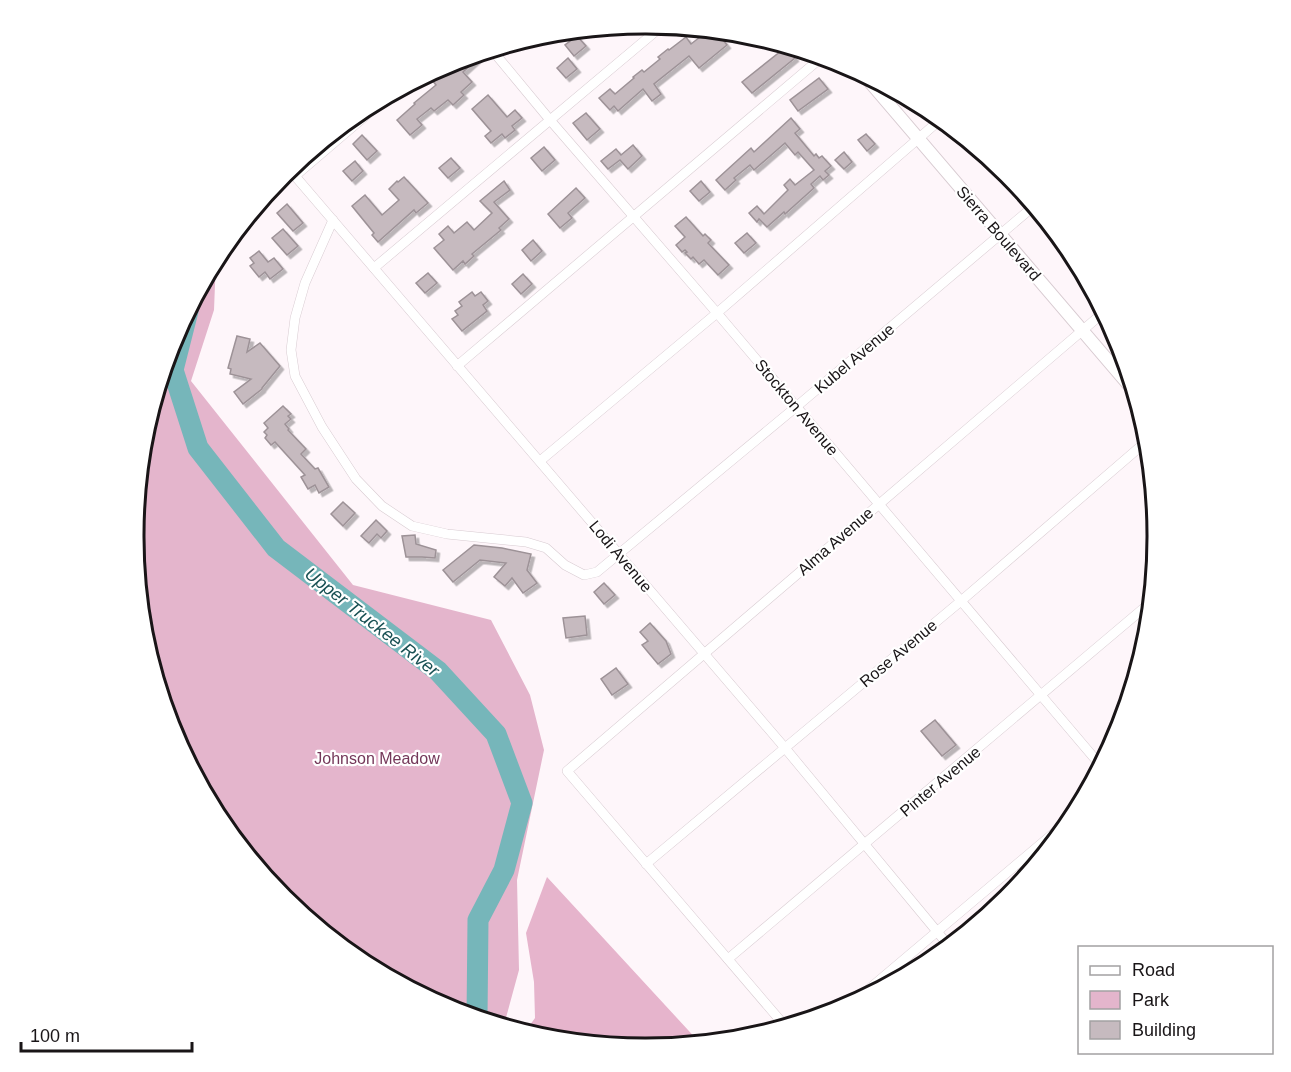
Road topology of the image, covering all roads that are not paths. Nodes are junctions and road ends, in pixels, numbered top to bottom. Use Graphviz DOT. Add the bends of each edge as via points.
graph roads {
  1 [pos="652,34"];
  2 [pos="498,57"];
  3 [pos="814,64"];
  4 [pos="879,93"];
  5 [pos="550,120"];
  6 [pos="934,126"];
  7 [pos="919,139"];
  8 [pos="296,177"];
  9 [pos="1028,211"];
  10 [pos="634,216"];
  11 [pos="333,220"];
  12 [pos="1000,234"];
  13 [pos="374,268"];
  14 [pos="717,313"];
  15 [pos="1097,318"];
  16 [pos="1082,330"];
  17 [pos="457,366"];
  18 [pos="1120,376"];
  19 [pos="796,407"];
  20 [pos="1139,448"];
  21 [pos="540,461"];
  22 [pos="879,504"];
  23 [pos="618,554"];
  24 [pos="961,601"];
  25 [pos="1141,610"];
  26 [pos="704,654"];
  27 [pos="1041,695"];
  28 [pos="784,748"];
  29 [pos="1095,759"];
  30 [pos="1041,843"];
  31 [pos="864,845"];
  32 [pos="646,864"];
  33 [pos="936,931"];
  34 [pos="943,939"];
  35 [pos="728,959"];
  36 [pos="881,978"];
  37 [pos="779,1019"];
  1 -- 5 [label="street"];
  2 -- 5 [label="street, Stockton Avenue"];
  3 -- 10 [label="street"];
  4 -- 7 [label="street, Sierra Boulevard"];
  5 -- 10 [label="street, Stockton Avenue"];
  5 -- 13 [label="street"];
  6 -- 7 [label="street"];
  7 -- 12 [label="street, Sierra Boulevard"];
  7 -- 14 [label="street"];
  8 -- 11 [label="street, Lodi Avenue"];
  9 -- 12 [label="street, Kubel Avenue"];
  10 -- 14 [label="street, Stockton Avenue"];
  10 -- 17 [label="street"];
  11 -- 13 [label="street, Lodi Avenue"];
  11 -- 23 [label="street, Kubel Avenue" via="305,283 291,350 295,376 356,479 382,506 412,526 447,534 526,542 546,548 584,575 597,572"];
  12 -- 16 [label="street, Sierra Boulevard"];
  12 -- 19 [label="street, Kubel Avenue"];
  13 -- 17 [label="street, Lodi Avenue"];
  14 -- 19 [label="street, Stockton Avenue"];
  14 -- 21 [label="street"];
  15 -- 16 [label="street, Alma Avenue"];
  16 -- 18 [label="street, Sierra Boulevard"];
  16 -- 22 [label="street, Alma Avenue"];
  17 -- 21 [label="street, Lodi Avenue"];
  19 -- 22 [label="street, Stockton Avenue"];
  19 -- 23 [label="street, Kubel Avenue"];
  20 -- 24 [label="street, Rose Avenue"];
  21 -- 23 [label="street, Lodi Avenue"];
  22 -- 24 [label="street, Stockton Avenue"];
  22 -- 26 [label="street, Alma Avenue"];
  23 -- 26 [label="street, Lodi Avenue"];
  24 -- 27 [label="street, Stockton Avenue"];
  24 -- 28 [label="street, Rose Avenue"];
  25 -- 27 [label="street, Pinter Avenue"];
  26 -- 28 [label="street, Lodi Avenue"];
  26 -- 32 [label="street, Alma Avenue" via="567,771"];
  27 -- 29 [label="street, Stockton Avenue"];
  27 -- 31 [label="street, Pinter Avenue"];
  28 -- 31 [label="street, Lodi Avenue"];
  28 -- 32 [label="street, Rose Avenue"];
  30 -- 33 [label="street"];
  31 -- 33 [label="street, Lodi Avenue"];
  31 -- 35 [label="street, Pinter Avenue"];
  32 -- 35 [label="street"];
  33 -- 34 [label="street, Lodi Avenue"];
  33 -- 36 [label="street"];
  35 -- 37 [label="street"];
}
